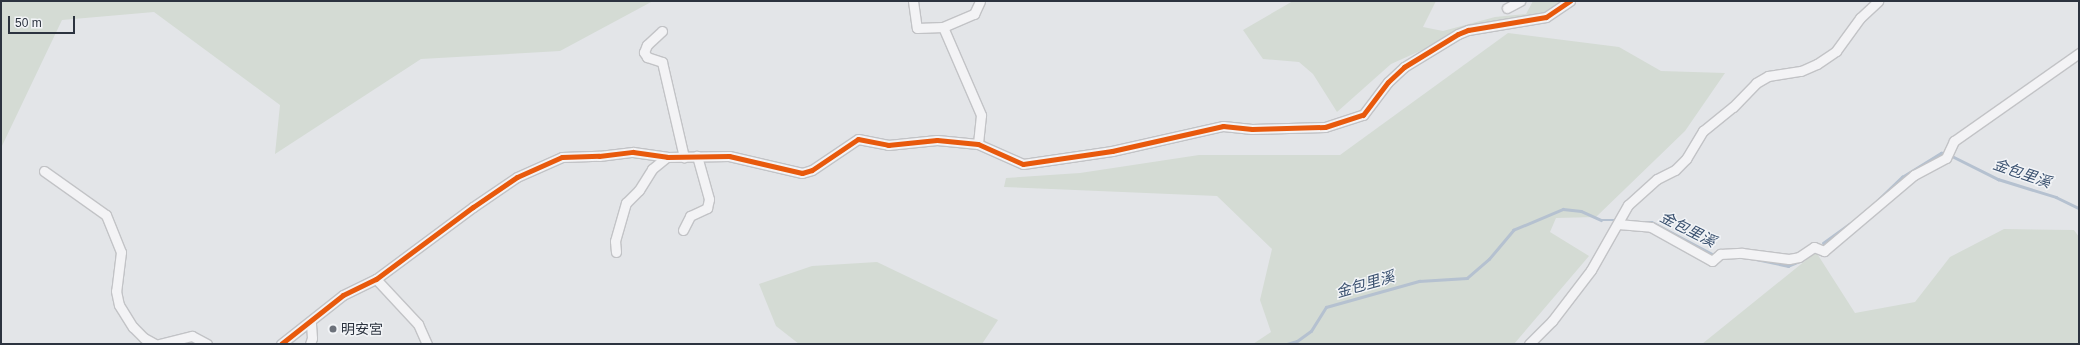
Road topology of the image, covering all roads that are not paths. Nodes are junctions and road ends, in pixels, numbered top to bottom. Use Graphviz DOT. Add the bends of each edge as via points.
graph roads {
  1 [pos="913,1"];
  2 [pos="980,1"];
  3 [pos="1520,1"];
  4 [pos="1570,1"];
  5 [pos="1878,1"];
  6 [pos="1507,8"];
  7 [pos="943,27"];
  8 [pos="662,31"];
  9 [pos="2079,53"];
  10 [pos="978,144"];
  11 [pos="696,156"];
  12 [pos="668,157"];
  13 [pos="684,157"];
  14 [pos="44,171"];
  15 [pos="1618,224"];
  16 [pos="683,230"];
  17 [pos="616,252"];
  18 [pos="376,279"];
  19 [pos="311,323"];
  20 [pos="155,344"];
  21 [pos="159,344"];
  22 [pos="207,344"];
  23 [pos="281,344"];
  24 [pos="310,344"];
  25 [pos="427,344"];
  26 [pos="1529,344"];
  1 -- 7 [label="street" via="917,28"];
  2 -- 7 [label="street" via="974,14"];
  3 -- 6 [label="street"];
  4 -- 10 [label="street" via="1546,17 1468,30 1458,34 1404,67 1388,82 1363,115 1325,127 1223,126 1112,151 1023,164"];
  5 -- 15 [label="street" via="1860,18 1836,51 1817,64 1801,71 1768,76 1756,83 1734,107 1703,132 1686,160 1675,170 1657,179 1628,205"];
  7 -- 10 [label="street" via="981,115"];
  8 -- 13 [label="street" via="644,52 647,57 662,62"];
  9 -- 15 [label="street" via="1954,141 1946,158 1914,175 1824,251 1814,247 1799,257 1789,259 1742,252 1718,257 1712,261 1651,227"];
  10 -- 11 [label="street" via="937,140 888,145 858,139 812,170 802,173 728,156"];
  11 -- 13 [label="street"];
  11 -- 16 [label="street" via="709,199 707,208 690,216"];
  12 -- 13 [label="street"];
  12 -- 17 [label="street" via="652,169 639,190 626,203 615,241"];
  12 -- 18 [label="street" via="633,152 562,157 518,177"];
  14 -- 20 [label="street" via="106,215 121,252 116,291 119,305 133,327"];
  15 -- 26 [label="street" via="1591,270 1552,321"];
  18 -- 19 [label="street" via="343,295"];
  18 -- 25 [label="street" via="418,324"];
  19 -- 23 [label="street"];
  19 -- 24 [label="street"];
  21 -- 22 [label="street" via="192,336"];
}
